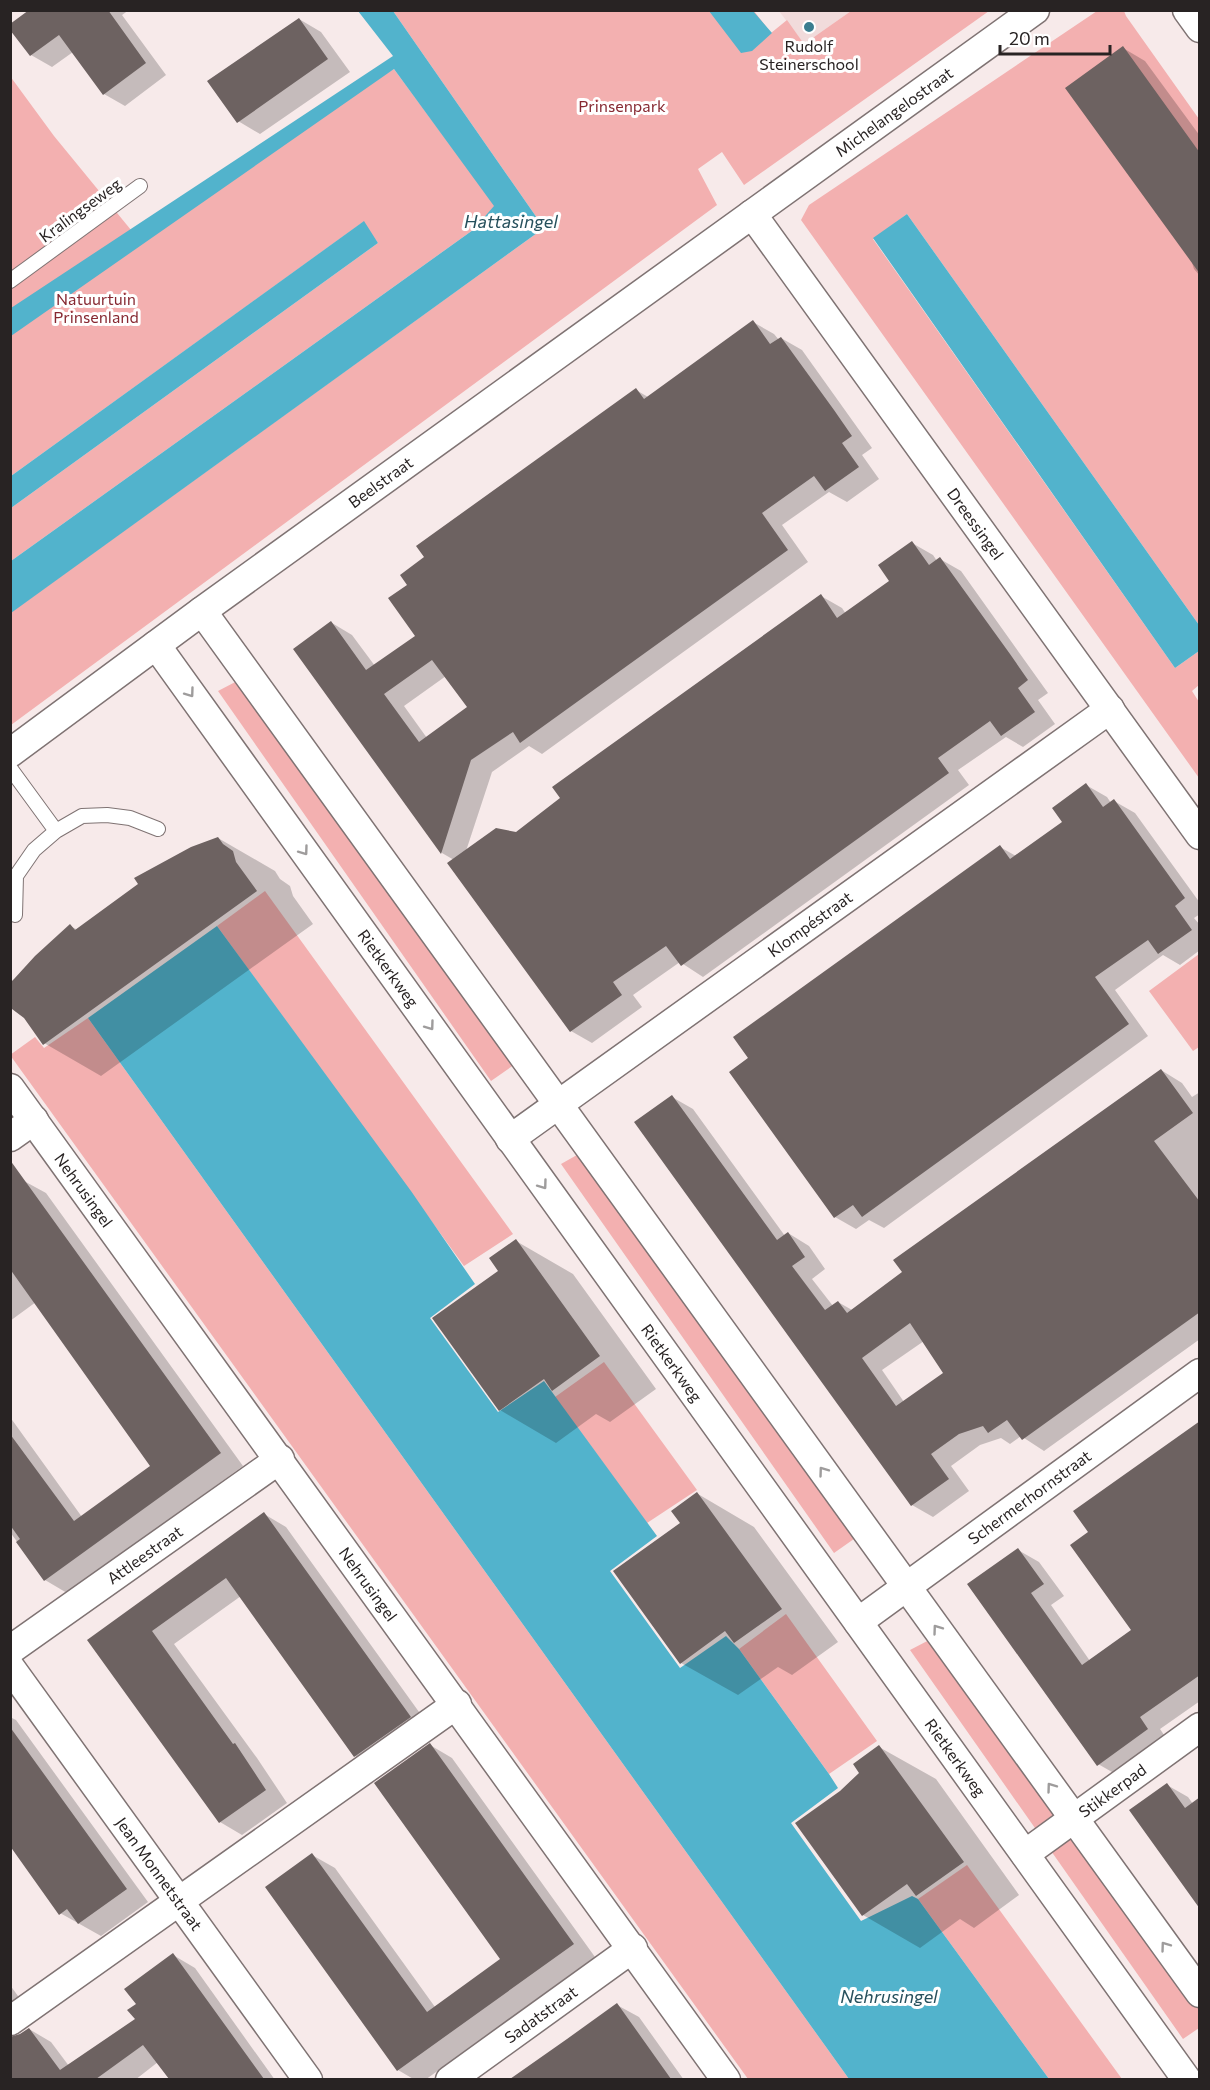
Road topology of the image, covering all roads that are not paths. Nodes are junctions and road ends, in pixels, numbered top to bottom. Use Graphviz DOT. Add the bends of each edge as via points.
graph roads {
  1 [pos="1035,10"];
  2 [pos="1187,10"];
  3 [pos="1200,28"];
  4 [pos="140,186"];
  5 [pos="752,214"];
  6 [pos="10,281"];
  7 [pos="202,611"];
  8 [pos="156,645"];
  9 [pos="1110,709"];
  10 [pos="10,753"];
  11 [pos="10,768"];
  12 [pos="158,829"];
  13 [pos="56,831"];
  14 [pos="1200,835"];
  15 [pos="15,915"];
  16 [pos="10,1088"];
  17 [pos="558,1104"];
  18 [pos="34,1120"];
  19 [pos="10,1137"];
  20 [pos="510,1139"];
  21 [pos="1200,1373"];
  22 [pos="280,1459"];
  23 [pos="906,1586"];
  24 [pos="858,1622"];
  25 [pos="10,1650"];
  26 [pos="10,1667"];
  27 [pos="457,1704"];
  28 [pos="1200,1727"];
  29 [pos="1074,1819"];
  30 [pos="1025,1854"];
  31 [pos="179,1901"];
  32 [pos="633,1948"];
  33 [pos="1200,1993"];
  34 [pos="10,2021"];
  35 [pos="308,2079"];
  36 [pos="450,2079"];
  37 [pos="726,2079"];
  38 [pos="1187,2079"];
  1 -- 5 [label="street, Michelangelostraat"];
  2 -- 3 [label="street"];
  4 -- 6 [label="lane, Kralingseweg"];
  5 -- 7 [label="street, Beelstraat"];
  5 -- 9 [label="street, Dreessingel"];
  7 -- 8 [label="street, Beelstraat"];
  7 -- 17 [label="street"];
  8 -- 10 [label="street, Beelstraat"];
  8 -- 20 [label="street, Rietkerkweg, one-way"];
  9 -- 14 [label="street, Dreessingel"];
  9 -- 17 [label="street, Klompéstraat"];
  11 -- 13 [label="lane"];
  12 -- 13 [label="lane" via="130,818 82,816"];
  13 -- 15 [label="lane" via="34,850 16,876"];
  16 -- 18 [label="street, Nehrusingel"];
  17 -- 20 [label="street, Klompéstraat"];
  23 -- 17 [label="street, one-way"];
  18 -- 19 [label="street"];
  18 -- 22 [label="street, Nehrusingel"];
  20 -- 24 [label="street, Rietkerkweg, one-way"];
  21 -- 23 [label="street, Schermerhornstraat"];
  22 -- 25 [label="street, Attleestraat"];
  22 -- 27 [label="street, Nehrusingel"];
  23 -- 24 [label="street, Schermerhornstraat"];
  29 -- 23 [label="street, one-way"];
  24 -- 30 [label="street, Rietkerkweg"];
  26 -- 31 [label="street, Jean Monnetstraat"];
  27 -- 31 [label="street"];
  27 -- 32 [label="street, Nehrusingel"];
  28 -- 29 [label="street, Stikkerpad"];
  29 -- 30 [label="street, Stikkerpad"];
  33 -- 29 [label="street, one-way"];
  30 -- 38 [label="street, Rietkerkweg"];
  31 -- 34 [label="street"];
  31 -- 35 [label="street, Jean Monnetstraat"];
  32 -- 36 [label="street, Sadatstraat"];
  32 -- 37 [label="street, Nehrusingel"];
}
